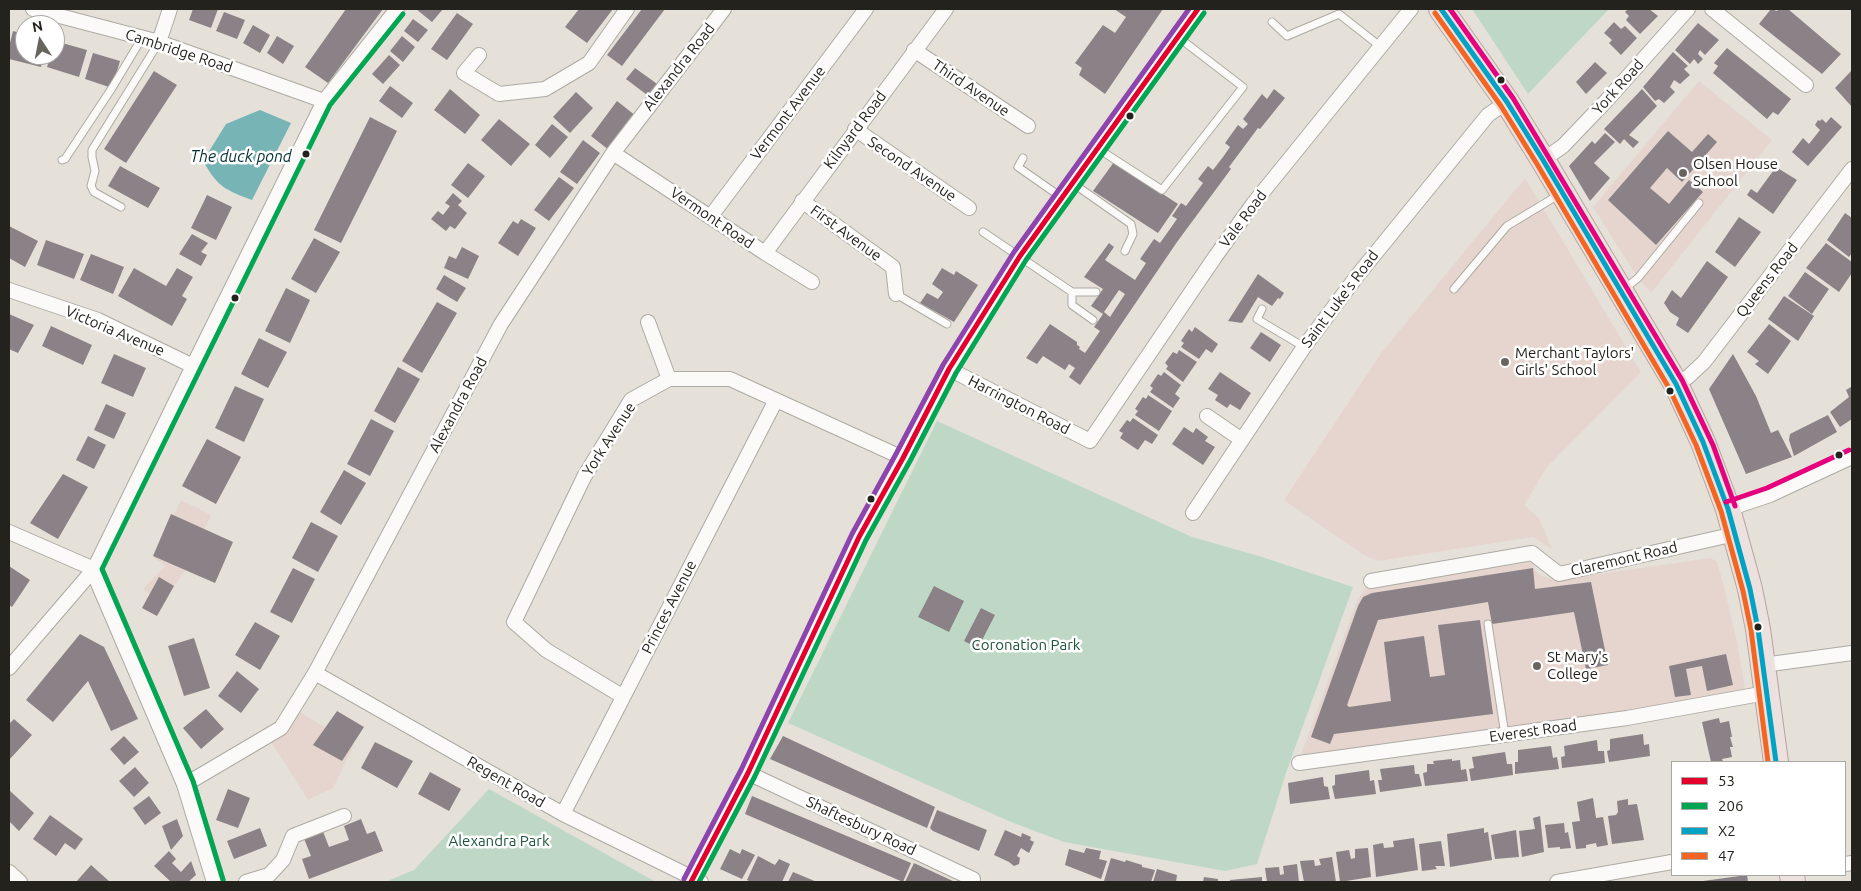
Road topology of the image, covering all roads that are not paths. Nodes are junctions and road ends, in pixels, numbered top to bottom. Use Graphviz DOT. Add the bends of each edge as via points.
graph roads {
  1 [pos="33,9"];
  2 [pos="170,9"];
  3 [pos="397,9"];
  4 [pos="627,9"];
  5 [pos="724,9"];
  6 [pos="866,9"];
  7 [pos="946,9"];
  8 [pos="1198,9"];
  9 [pos="1411,9"];
  10 [pos="1688,9"];
  11 [pos="1712,9"];
  12 [pos="1448,12"];
  13 [pos="1272,22"];
  14 [pos="1178,37"];
  15 [pos="142,38"];
  16 [pos="158,42"];
  17 [pos="1380,47"];
  18 [pos="914,50"];
  19 [pos="479,54"];
  20 [pos="1806,85"];
  21 [pos="324,101"];
  22 [pos="1507,102"];
  23 [pos="1028,126"];
  24 [pos="855,129"];
  25 [pos="1097,148"];
  26 [pos="613,153"];
  27 [pos="1024,158"];
  28 [pos="62,160"];
  29 [pos="1543,160"];
  30 [pos="1852,170"];
  31 [pos="1071,182"];
  32 [pos="1562,193"];
  33 [pos="1061,197"];
  34 [pos="802,202"];
  35 [pos="1699,203"];
  36 [pos="121,207"];
  37 [pos="969,208"];
  38 [pos="711,216"];
  39 [pos="983,232"];
  40 [pos="1125,251"];
  41 [pos="765,253"];
  42 [pos="1020,256"];
  43 [pos="812,282"];
  44 [pos="1454,289"];
  45 [pos="9,290"];
  46 [pos="1620,291"];
  47 [pos="1072,292"];
  48 [pos="1096,292"];
  49 [pos="896,294"];
  50 [pos="1262,309"];
  51 [pos="1093,320"];
  52 [pos="648,322"];
  53 [pos="947,324"];
  54 [pos="1304,347"];
  55 [pos="193,366"];
  56 [pos="948,369"];
  57 [pos="669,379"];
  58 [pos="1676,384"];
  59 [pos="776,400"];
  60 [pos="1207,416"];
  61 [pos="1242,440"];
  62 [pos="1090,441"];
  63 [pos="1852,457"];
  64 [pos="903,458"];
  65 [pos="1728,510"];
  66 [pos="1193,513"];
  67 [pos="9,532"];
  68 [pos="1736,534"];
  69 [pos="94,569"];
  70 [pos="1372,581"];
  71 [pos="1488,624"];
  72 [pos="1852,653"];
  73 [pos="1763,665"];
  74 [pos="9,668"];
  75 [pos="315,673"];
  76 [pos="1766,693"];
  77 [pos="622,696"];
  78 [pos="1505,736"];
  79 [pos="1776,761"];
  80 [pos="1299,763"];
  81 [pos="748,772"];
  82 [pos="186,784"];
  83 [pos="563,814"];
  84 [pos="344,816"];
  85 [pos="1671,862"];
  86 [pos="9,872"];
  87 [pos="973,879"];
  88 [pos="695,881"];
  89 [pos="20,882"];
  90 [pos="216,882"];
  91 [pos="246,882"];
  92 [pos="1557,882"];
  1 -- 15 [label="street, Cambridge Road"];
  2 -- 16 [label="street"];
  3 -- 21 [label="street"];
  4 -- 19 [label="street" via="589,63 545,89 499,94 464,74"];
  5 -- 26 [label="street, Alexandra Road"];
  6 -- 38 [label="street, Vermont Avenue"];
  7 -- 18 [label="street, Kilnyard Road"];
  8 -- 14 [label="street"];
  9 -- 17 [label="street, Vale Road"];
  10 -- 29 [label="street, York Road" via="1563,146"];
  11 -- 20 [label="street"];
  12 -- 22 [label="highway"];
  13 -- 17 [label="lane" via="1287,36 1339,14"];
  14 -- 25 [label="street"];
  14 -- 25 [label="lane" via="1243,87 1162,190"];
  15 -- 16 [label="street, Cambridge Road"];
  15 -- 28 [label="lane"];
  16 -- 21 [label="street, Cambridge Road"];
  16 -- 36 [label="lane" via="92,150 95,172 91,186 94,192"];
  17 -- 62 [label="street, Vale Road" via="1253,204"];
  18 -- 23 [label="street, Third Avenue"];
  18 -- 24 [label="street, Kilnyard Road"];
  21 -- 55 [label="street"];
  22 -- 29 [label="highway"];
  22 -- 54 [label="street, Saint Luke's Road" via="1488,115 1467,140"];
  24 -- 34 [label="street, Kilnyard Road"];
  24 -- 37 [label="street, Second Avenue"];
  25 -- 31 [label="street"];
  26 -- 38 [label="street, Vermont Road"];
  26 -- 75 [label="street, Alexandra Road" via="501,324"];
  27 -- 33 [label="lane" via="1018,167"];
  29 -- 32 [label="highway"];
  30 -- 58 [label="street, Queens Road" via="1704,362"];
  31 -- 33 [label="street"];
  31 -- 40 [label="lane" via="1131,224 1133,234"];
  32 -- 44 [label="lane" via="1507,226"];
  32 -- 46 [label="highway"];
  33 -- 42 [label="street"];
  34 -- 41 [label="street, Kilnyard Road"];
  34 -- 49 [label="street, First Avenue" via="893,267"];
  35 -- 46 [label="lane" via="1638,278"];
  38 -- 41 [label="street, Vermont Road"];
  39 -- 42 [label="lane"];
  41 -- 43 [label="street, Vermont Road"];
  42 -- 47 [label="lane"];
  42 -- 56 [label="street"];
  45 -- 55 [label="street, Victoria Avenue" via="98,320"];
  46 -- 58 [label="highway"];
  47 -- 48 [label="lane"];
  47 -- 51 [label="lane" via="1072,305"];
  49 -- 53 [label="lane, First Avenue"];
  50 -- 54 [label="lane" via="1257,319"];
  52 -- 57 [label="street"];
  54 -- 61 [label="street, Saint Luke's Road"];
  55 -- 69 [label="street"];
  56 -- 62 [label="street, Harrington Road"];
  56 -- 64 [label="street"];
  57 -- 59 [label="street, York Avenue" via="730,379"];
  57 -- 77 [label="street, York Avenue" via="631,400 584,477 514,622 546,650"];
  58 -- 65 [label="highway" via="1706,448"];
  59 -- 64 [label="street, York Avenue"];
  59 -- 77 [label="street, Princes Avenue"];
  60 -- 61 [label="street"];
  61 -- 66 [label="street, Saint Luke's Road"];
  63 -- 65 [label="street" via="1770,495"];
  64 -- 81 [label="street" via="859,537"];
  65 -- 68 [label="highway"];
  67 -- 69 [label="street"];
  68 -- 70 [label="street, Claremont Road" via="1559,574 1532,553"];
  68 -- 73 [label="highway"];
  69 -- 74 [label="street"];
  69 -- 82 [label="street"];
  71 -- 78 [label="lane"];
  72 -- 73 [label="street"];
  73 -- 76 [label="highway"];
  75 -- 82 [label="street, Alexandra Road" via="281,728"];
  75 -- 83 [label="street, Regent Road"];
  76 -- 78 [label="street, Everest Road"];
  76 -- 79 [label="highway"];
  77 -- 83 [label="street, Princes Avenue"];
  78 -- 80 [label="street, Everest Road"];
  81 -- 87 [label="street, Shaftesbury Road"];
  81 -- 88 [label="street"];
  82 -- 90 [label="street"];
  83 -- 88 [label="street, Regent Road"];
  84 -- 91 [label="street" via="293,836 283,860 269,875"];
  85 -- 92 [label="street"];
  86 -- 89 [label="street"];
}
